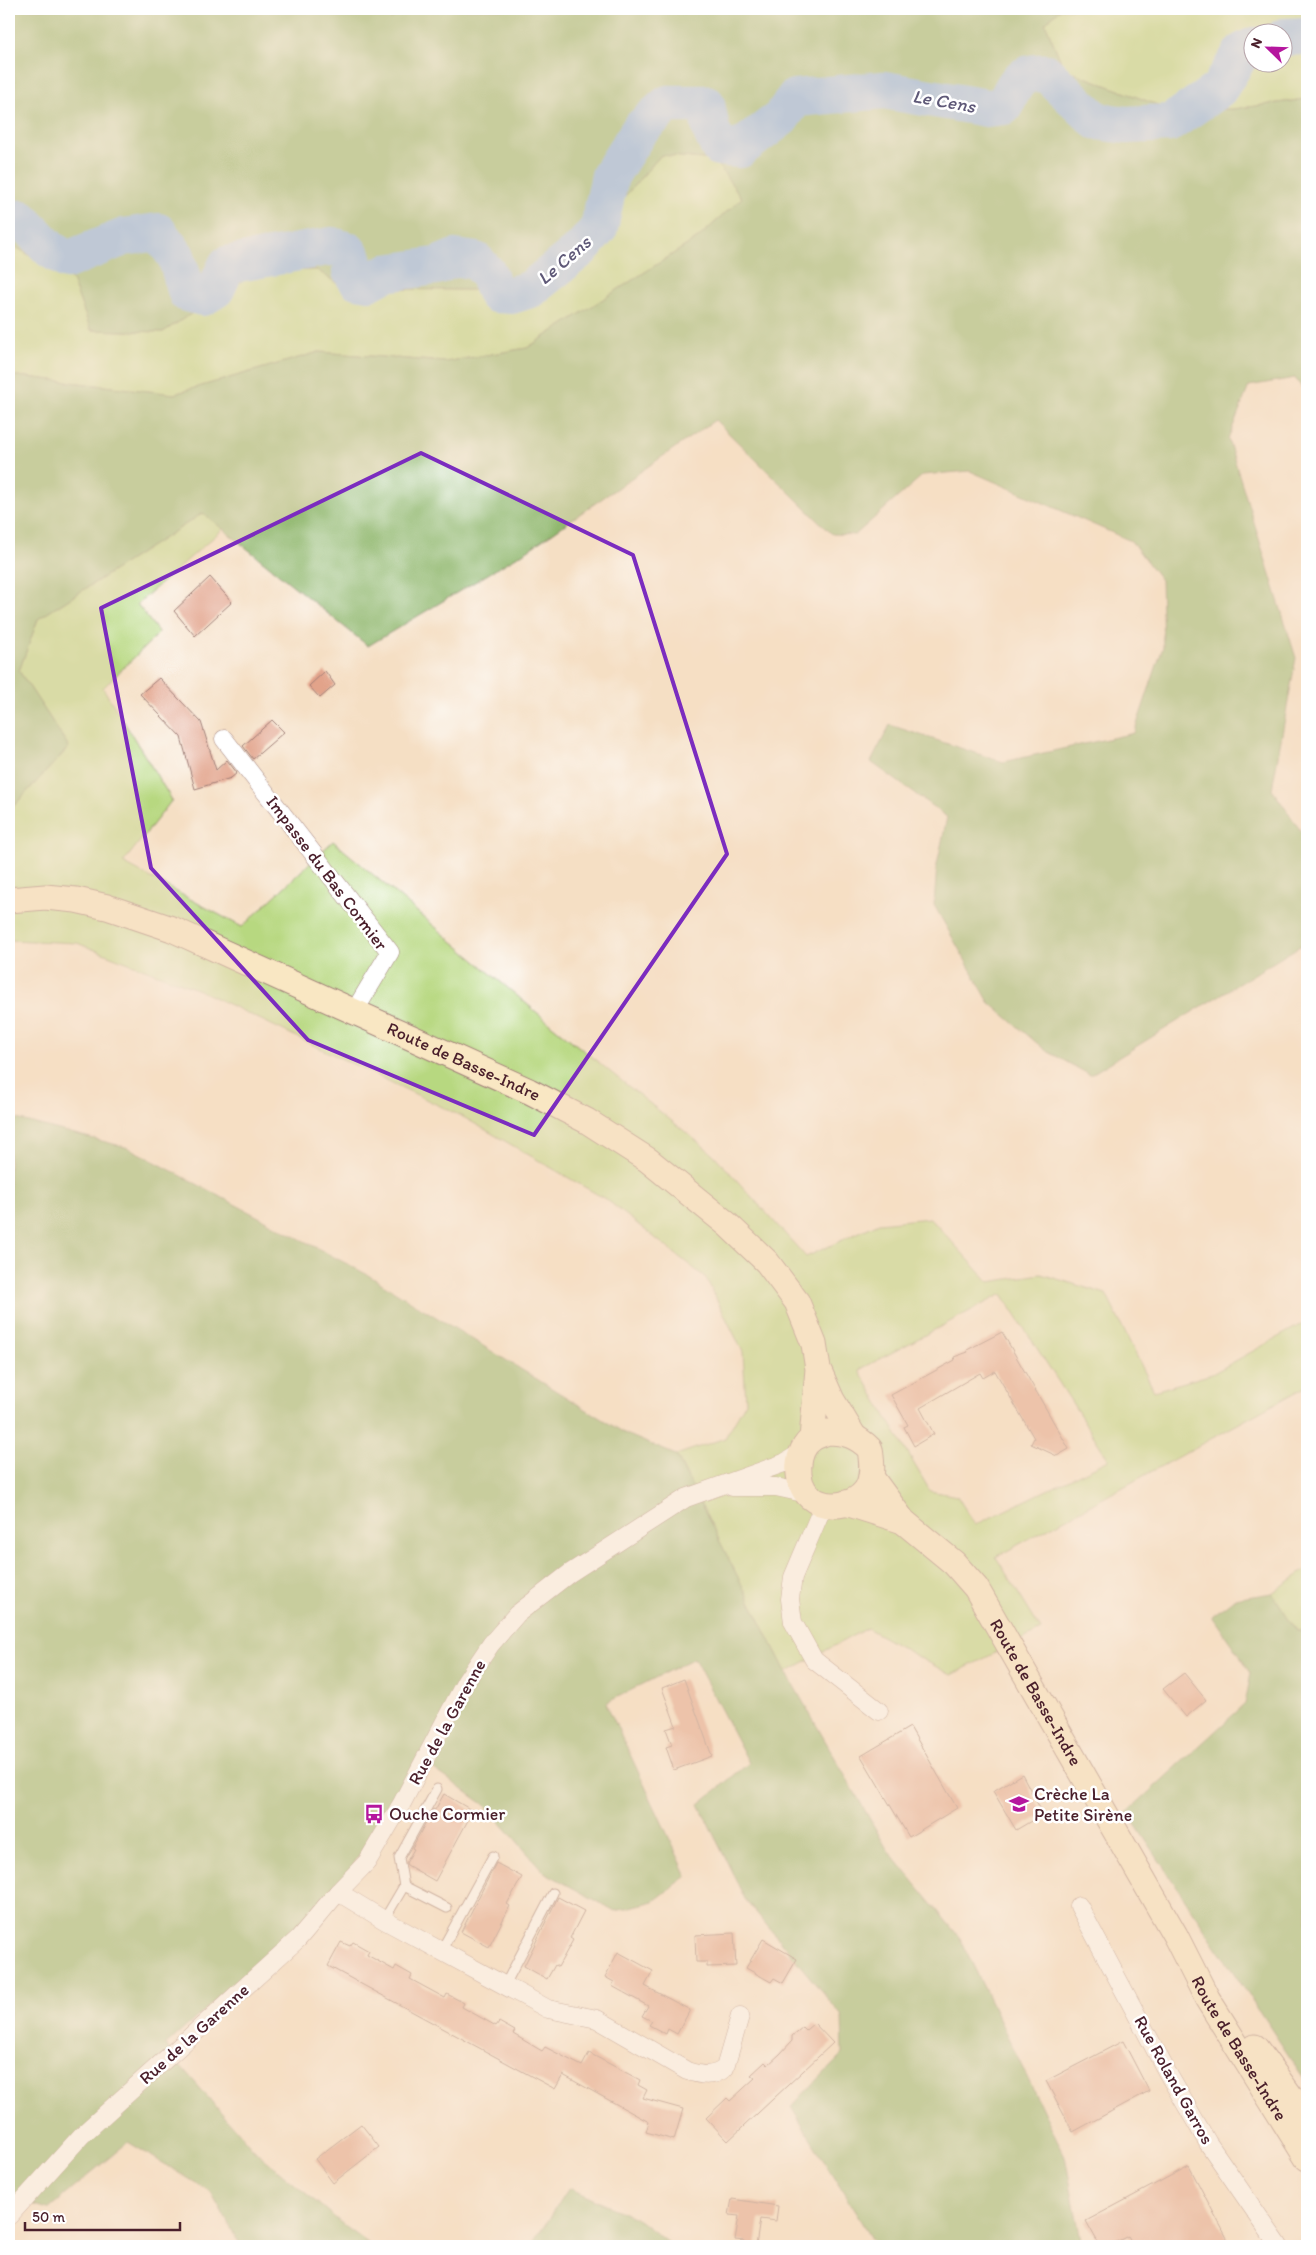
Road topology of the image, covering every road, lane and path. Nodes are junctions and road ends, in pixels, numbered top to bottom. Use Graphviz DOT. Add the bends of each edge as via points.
graph roads {
  1 [pos="224,739"];
  2 [pos="9,900"];
  3 [pos="354,1012"];
  4 [pos="818,1369"];
  5 [pos="854,1436"];
  6 [pos="807,1445"];
  7 [pos="871,1477"];
  8 [pos="714,1488"];
  9 [pos="826,1500"];
  10 [pos="903,1521"];
  11 [pos="879,1711"];
  12 [pos="437,1789"];
  13 [pos="493,1856"];
  14 [pos="404,1886"];
  15 [pos="338,1892"];
  16 [pos="553,1893"];
  17 [pos="1079,1906"];
  18 [pos="447,1908"];
  19 [pos="384,1920"];
  20 [pos="1175,1935"];
  21 [pos="441,1951"];
  22 [pos="505,1985"];
  23 [pos="740,2016"];
  24 [pos="1307,2119"];
  25 [pos="1307,2158"];
  26 [pos="9,2216"];
  27 [pos="1279,2246"];
  1 -- 3 [label="street, Impasse du Bas Cormier" via="390,952"];
  2 -- 3 [label="main road, Route de Basse-Indre" via="53,898 107,907 172,929"];
  3 -- 4 [label="main road, Route de Basse-Indre" via="587,1121 648,1160 727,1224 767,1262 798,1302 814,1344"];
  4 -- 5 [label="main road, Route de Basse-Indre"];
  4 -- 6 [label="main road, Route de Basse-Indre"];
  5 -- 6 [label="main road" via="828,1432"];
  5 -- 7 [label="main road" via="870,1449"];
  6 -- 8 [label="street, Rue de la Garenne" via="784,1463"];
  6 -- 9 [label="main road" via="799,1474 802,1486"];
  7 -- 9 [label="main road" via="866,1490 854,1500"];
  7 -- 10 [label="main road, Route de Basse-Indre"];
  8 -- 9 [label="street, Rue de la Garenne" via="761,1486 793,1489"];
  8 -- 15 [label="street, Rue de la Garenne" via="686,1498 660,1514 570,1573 518,1614 491,1644 466,1681 402,1803 366,1862"];
  9 -- 10 [label="main road, Route de Basse-Indre"];
  9 -- 11 [label="street" via="793,1577 790,1599 793,1622 814,1660"];
  10 -- 20 [label="main road, Route de Basse-Indre" via="954,1563 976,1588"];
  12 -- 14 [label="lane" via="399,1858"];
  13 -- 21 [label="lane"];
  14 -- 18 [label="lane"];
  14 -- 19 [label="lane"];
  15 -- 19 [label="street"];
  15 -- 26 [label="street, Rue de la Garenne" via="298,1939 82,2135"];
  16 -- 22 [label="lane"];
  17 -- 27 [label="street, Rue Roland Garros" via="1208,2143"];
  19 -- 21 [label="street"];
  20 -- 24 [label="main road, Route de Basse-Indre" via="1218,1990"];
  20 -- 25 [label="main road, Route de Basse-Indre" via="1207,1998"];
  21 -- 22 [label="street"];
  22 -- 23 [label="street" via="548,2009 597,2019 687,2071 703,2076 724,2068"];
}
